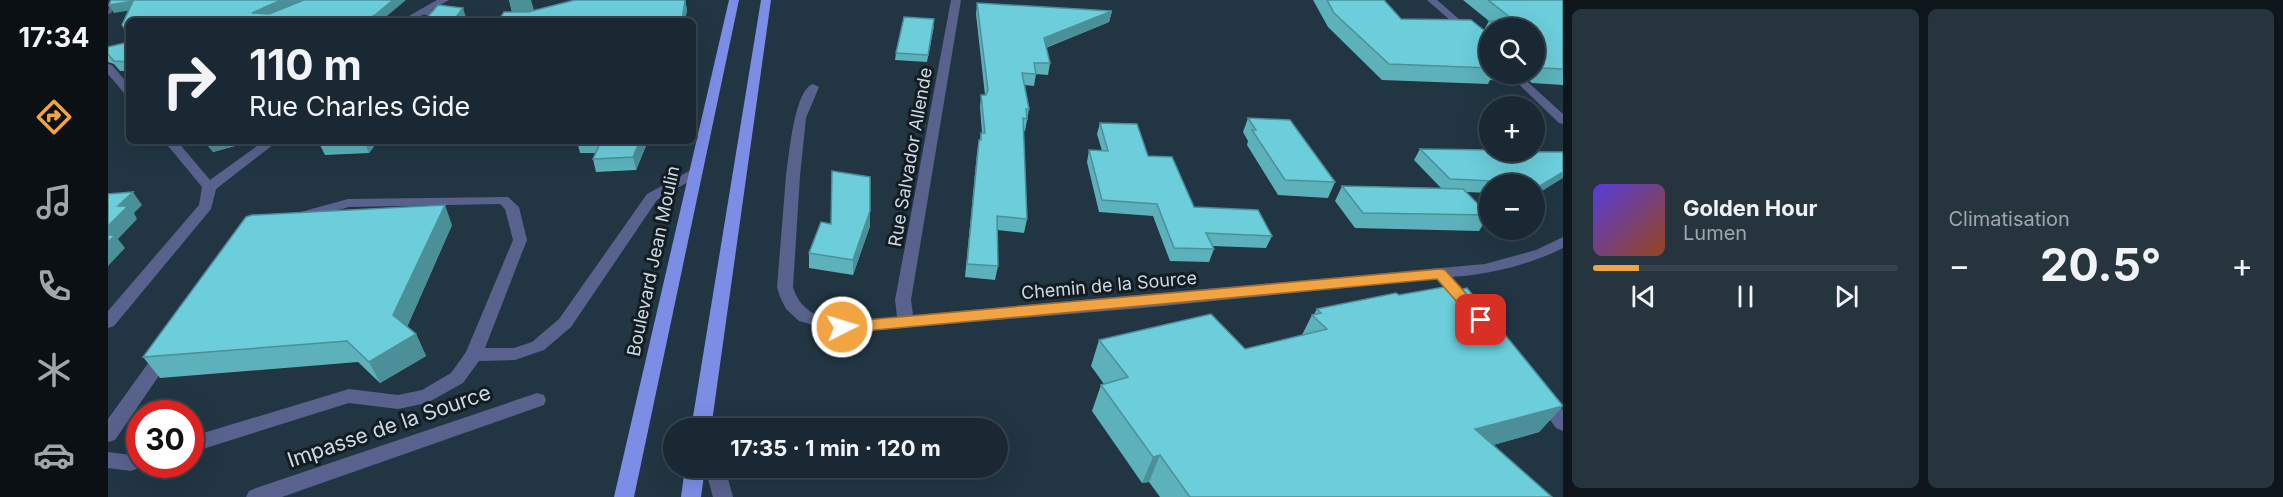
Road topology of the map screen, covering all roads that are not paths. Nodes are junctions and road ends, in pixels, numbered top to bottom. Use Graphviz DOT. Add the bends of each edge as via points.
graph roads {
  1 [pos="115,0"];
  2 [pos="444,0"];
  3 [pos="734,0"];
  4 [pos="766,0"];
  5 [pos="956,0"];
  6 [pos="1432,0"];
  7 [pos="108,11"];
  8 [pos="423,12"];
  9 [pos="411,18"];
  10 [pos="461,18"];
  11 [pos="1479,42"];
  12 [pos="108,67"];
  13 [pos="1524,84"];
  14 [pos="813,87"];
  15 [pos="126,88"];
  16 [pos="1563,120"];
  17 [pos="173,144"];
  18 [pos="268,144"];
  19 [pos="695,172"];
  20 [pos="209,187"];
  21 [pos="284,221"];
  22 [pos="1563,242"];
  23 [pos="1541,253"];
  24 [pos="1563,253"];
  25 [pos="1440,274"];
  26 [pos="906,321"];
  27 [pos="1482,321"];
  28 [pos="108,322"];
  29 [pos="178,335"];
  30 [pos="474,355"];
  31 [pos="1534,386"];
  32 [pos="537,400"];
  33 [pos="705,405"];
  34 [pos="703,418"];
  35 [pos="707,418"];
  36 [pos="1563,423"];
  37 [pos="108,434"];
  38 [pos="204,441"];
  39 [pos="108,460"];
  40 [pos="126,462"];
  41 [pos="694,478"];
  42 [pos="718,478"];
  43 [pos="256,497"];
  44 [pos="624,497"];
  45 [pos="691,497"];
  46 [pos="723,497"];
  1 -- 7 [label="street"];
  2 -- 8 [label="street"];
  3 -- 19 [label="main road, Boulevard Jean Moulin"];
  4 -- 33 [label="main road"];
  5 -- 26 [label="street, Rue Salvador Allende" via="903,300"];
  6 -- 11 [label="street"];
  8 -- 9 [label="street"];
  8 -- 10 [label="street"];
  12 -- 15 [label="street"];
  13 -- 16 [label="street"];
  14 -- 26 [label="street, Chemin de la Source" via="800,118 787,300 796,312 820,324 842,327"];
  17 -- 20 [label="street"];
  18 -- 20 [label="street"];
  19 -- 30 [label="street" via="652,197 565,323 538,346 515,354"];
  19 -- 44 [label="main road, Boulevard Jean Moulin"];
  20 -- 28 [label="street" via="206,206"];
  21 -- 30 [label="street" via="348,203 502,200 512,207 520,240"];
  22 -- 23 [label="street, Chemin de la Source"];
  23 -- 24 [label="street"];
  23 -- 25 [label="street, Chemin de la Source" via="1486,269"];
  25 -- 26 [label="street, Chemin de la Source"];
  25 -- 27 [label="street"];
  29 -- 37 [label="street"];
  30 -- 38 [label="street" via="458,378 427,396 398,402 349,396"];
  31 -- 36 [label="street"];
  32 -- 43 [label="street, Impasse de la Source"];
  33 -- 34 [label="main road"];
  33 -- 35 [label="street"];
  39 -- 40 [label="street"];
  41 -- 45 [label="main road"];
  42 -- 46 [label="street"];
}
